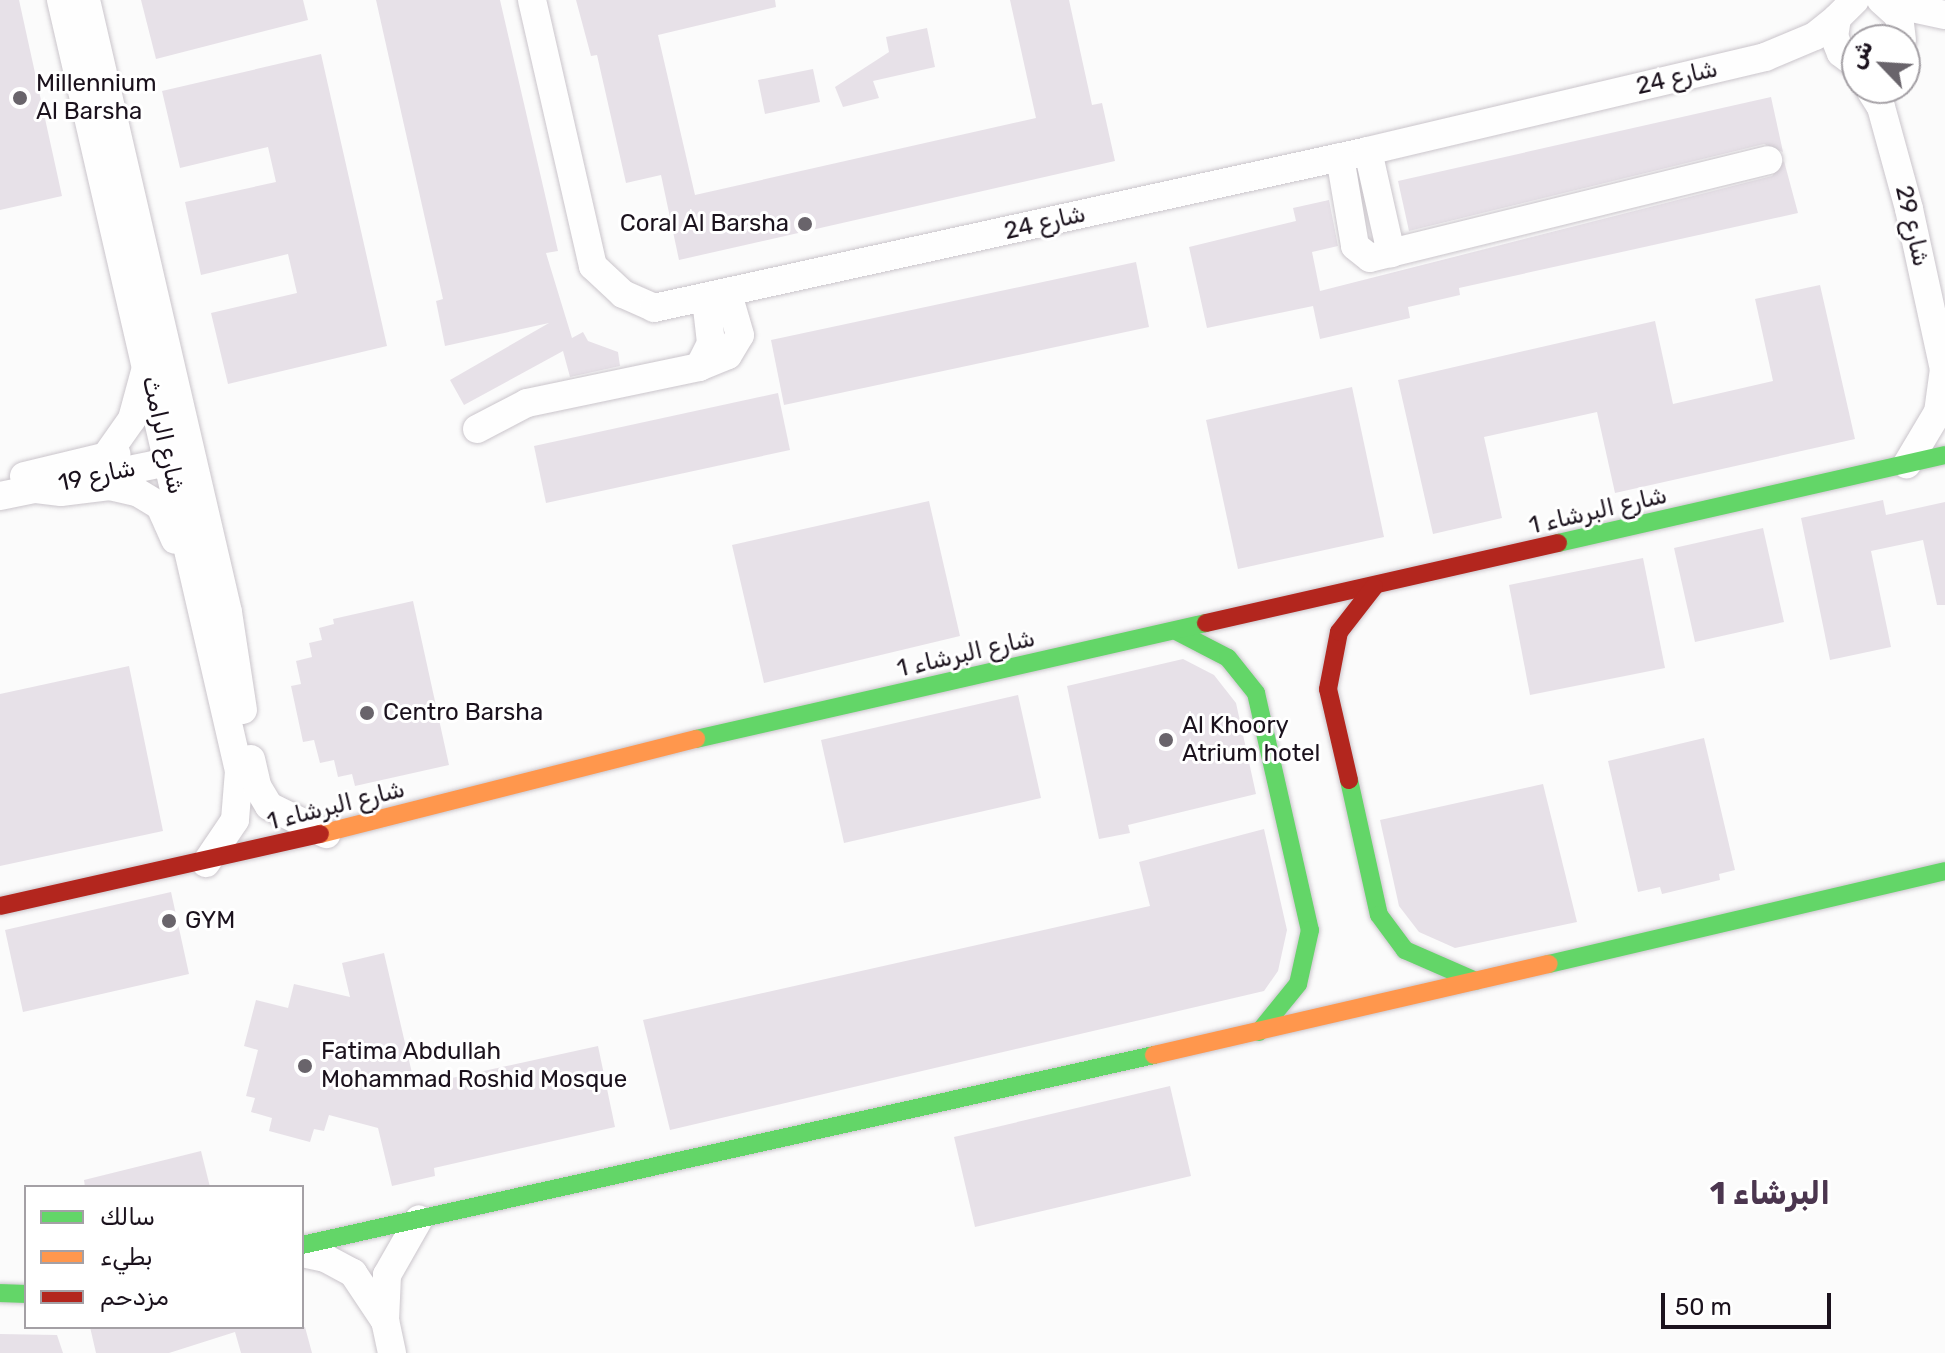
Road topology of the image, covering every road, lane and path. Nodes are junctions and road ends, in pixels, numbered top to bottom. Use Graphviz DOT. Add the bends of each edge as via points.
graph roads {
  1 [pos="61,0"];
  2 [pos="86,0"];
  3 [pos="532,0"];
  4 [pos="1884,2"];
  5 [pos="1843,8"];
  6 [pos="1945,15"];
  7 [pos="1945,23"];
  8 [pos="1902,24"];
  9 [pos="1921,39"];
  10 [pos="1841,50"];
  11 [pos="1776,54"];
  12 [pos="1841,62"];
  13 [pos="1876,104"];
  14 [pos="1888,104"];
  15 [pos="1887,130"];
  16 [pos="1368,151"];
  17 [pos="1340,157"];
  18 [pos="1768,160"];
  19 [pos="1391,253"];
  20 [pos="717,296"];
  21 [pos="146,362"];
  22 [pos="1944,370"];
  23 [pos="477,429"];
  24 [pos="179,449"];
  25 [pos="1945,455"];
  26 [pos="106,456"];
  27 [pos="1907,464"];
  28 [pos="0,482"];
  29 [pos="36,489"];
  30 [pos="0,496"];
  31 [pos="1374,587"];
  32 [pos="202,606"];
  33 [pos="1178,632"];
  34 [pos="326,834"];
  35 [pos="206,863"];
  36 [pos="1945,871"];
  37 [pos="0,906"];
  38 [pos="1476,981"];
  39 [pos="1259,1032"];
  40 [pos="419,1219"];
  41 [pos="304,1245"];
  42 [pos="304,1254"];
  43 [pos="0,1293"];
  44 [pos="24,1294"];
  45 [pos="385,1321"];
  46 [pos="392,1353"];
  1 -- 21 [label="street, شارع الرامث"];
  2 -- 24 [label="street, شارع الرامث"];
  3 -- 20 [label="street, شارع 24" via="593,266 637,303 671,307"];
  4 -- 6 [label="street"];
  4 -- 8 [label="street"];
  5 -- 10 [label="street" via="1836,45"];
  5 -- 11 [label="street, شارع 24" via="1815,36"];
  7 -- 9 [label="street"];
  11 -- 12 [label="street, شارع 24"];
  11 -- 16 [label="street, شارع 24"];
  13 -- 15 [label="street, شارع 29"];
  14 -- 15 [label="street, شارع 29"];
  15 -- 22 [label="street, شارع 29"];
  16 -- 17 [label="street, شارع 24"];
  16 -- 19 [label="street"];
  17 -- 19 [label="street" via="1355,246 1370,258"];
  17 -- 20 [label="street, شارع 24"];
  18 -- 19 [label="street"];
  20 -- 23 [label="street" via="710,349 699,367 527,403"];
  21 -- 24 [label="street, شارع الرامث"];
  21 -- 26 [label="street" via="132,419"];
  22 -- 27 [label="street, شارع 29" via="1934,424"];
  24 -- 26 [label="street, شارع 19"];
  24 -- 29 [label="street, شارع 19"];
  24 -- 32 [label="street, شارع الرامث"];
  24 -- 34 [label="street, شارع الرامث" via="228,612 257,786 278,814"];
  25 -- 27 [label="street, شارع البرشاء 1"];
  26 -- 28 [label="street, شارع 19"];
  27 -- 31 [label="street, شارع البرشاء 1"];
  29 -- 30 [label="street, شارع 19"];
  29 -- 32 [label="street" via="61,492 110,486 150,498 167,517 185,575"];
  31 -- 33 [label="street, شارع البرشاء 1"];
  31 -- 38 [label="street" via="1339,632 1328,689 1379,915 1405,950"];
  32 -- 35 [label="street, شارع الرامث" via="241,791 232,828"];
  33 -- 34 [label="street, شارع البرشاء 1" via="619,757"];
  33 -- 39 [label="street" via="1228,658 1256,693 1310,930 1298,984"];
  34 -- 35 [label="street, شارع البرشاء 1"];
  35 -- 37 [label="street, شارع البرشاء 1"];
  36 -- 38 [label="street"];
  38 -- 39 [label="street"];
  39 -- 40 [label="street"];
  40 -- 41 [label="street"];
  40 -- 45 [label="street" via="389,1267"];
  42 -- 45 [label="street" via="353,1273"];
  43 -- 44 [label="street"];
  45 -- 46 [label="street"];
}
